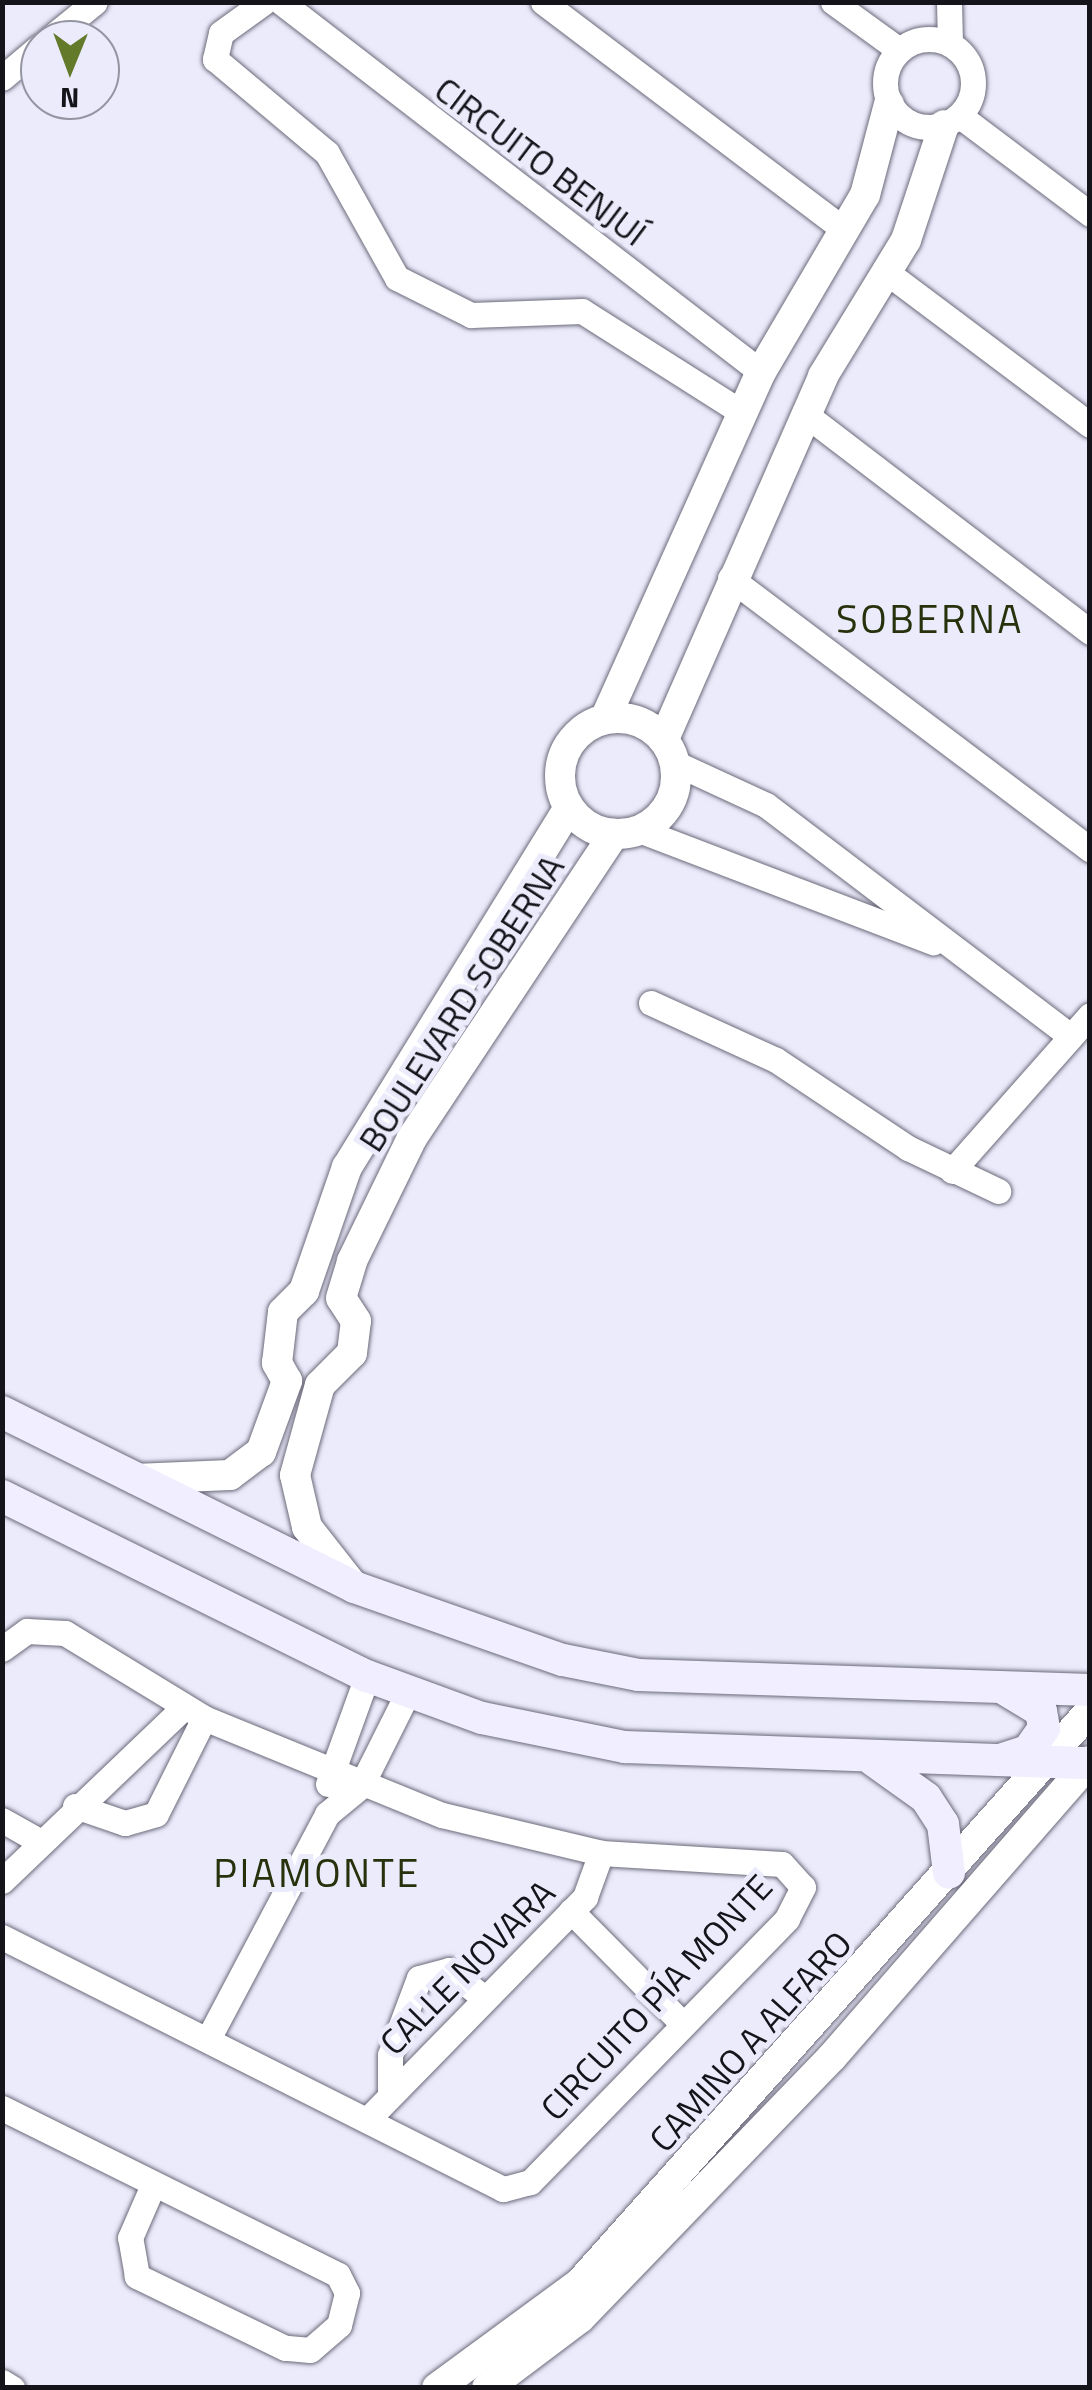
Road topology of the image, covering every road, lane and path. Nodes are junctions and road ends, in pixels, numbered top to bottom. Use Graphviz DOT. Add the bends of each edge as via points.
graph roads {
  1 [pos="94,2"];
  2 [pos="264,2"];
  3 [pos="281,2"];
  4 [pos="543,2"];
  5 [pos="833,2"];
  6 [pos="949,2"];
  7 [pos="72,20"];
  8 [pos="950,44"];
  9 [pos="899,50"];
  10 [pos="889,104"];
  11 [pos="952,120"];
  12 [pos="1090,214"];
  13 [pos="844,229"];
  14 [pos="889,274"];
  15 [pos="768,360"];
  16 [pos="823,376"];
  17 [pos="742,412"];
  18 [pos="805,414"];
  19 [pos="1090,425"];
  20 [pos="730,578"];
  21 [pos="1090,632"];
  22 [pos="605,719"];
  23 [pos="669,751"];
  24 [pos="569,808"];
  25 [pos="627,832"];
  26 [pos="1090,849"];
  27 [pos="938,944"];
  28 [pos="651,1003"];
  29 [pos="1090,1015"];
  30 [pos="1070,1036"];
  31 [pos="952,1171"];
  32 [pos="998,1190"];
  33 [pos="304,1291"];
  34 [pos="341,1298"];
  35 [pos="287,1381"];
  36 [pos="320,1385"];
  37 [pos="2,1412"];
  38 [pos="131,1479"];
  39 [pos="2,1496"];
  40 [pos="354,1587"];
  41 [pos="2,1648"];
  42 [pos="367,1676"];
  43 [pos="1006,1690"];
  44 [pos="1090,1690"];
  45 [pos="407,1694"];
  46 [pos="1090,1711"];
  47 [pos="193,1713"];
  48 [pos="870,1758"];
  49 [pos="1045,1762"];
  50 [pos="1089,1762"];
  51 [pos="989,1763"];
  52 [pos="328,1771"];
  53 [pos="361,1786"];
  54 [pos="74,1806"];
  55 [pos="327,1814"];
  56 [pos="2,1820"];
  57 [pos="39,1841"];
  58 [pos="601,1853"];
  59 [pos="949,1873"];
  60 [pos="2,1881"];
  61 [pos="571,1911"];
  62 [pos="2,1937"];
  63 [pos="484,1997"];
  64 [pos="679,2020"];
  65 [pos="208,2039"];
  66 [pos="797,2071"];
  67 [pos="390,2095"];
  68 [pos="2,2108"];
  69 [pos="366,2120"];
  70 [pos="153,2185"];
  71 [pos="2,2382"];
  72 [pos="12,2388"];
  73 [pos="437,2388"];
  74 [pos="487,2388"];
  1 -- 7 [label="street"];
  2 -- 17 [label="street" via="221,32 215,58 326,153 397,278 471,315 582,311"];
  3 -- 15 [label="street, CIRCUITO BENJUÍ"];
  4 -- 13 [label="street"];
  5 -- 9 [label="street"];
  6 -- 8 [label="street"];
  8 -- 9 [label="street" via="922,39"];
  8 -- 11 [label="street" via="973,77"];
  9 -- 10 [label="street" via="884,76"];
  10 -- 11 [label="street" via="913,125"];
  10 -- 13 [label="street" via="865,195"];
  11 -- 12 [label="street"];
  11 -- 14 [label="street"];
  13 -- 15 [label="street"];
  14 -- 16 [label="street"];
  14 -- 19 [label="street"];
  15 -- 16 [label="street"];
  15 -- 17 [label="street"];
  16 -- 18 [label="street"];
  17 -- 22 [label="street"];
  18 -- 20 [label="street"];
  18 -- 21 [label="street"];
  20 -- 23 [label="street"];
  20 -- 26 [label="street"];
  22 -- 23 [label="street" via="637,722"];
  22 -- 24 [label="street" via="564,754"];
  23 -- 25 [label="street" via="670,803"];
  23 -- 27 [label="street" via="766,805"];
  24 -- 25 [label="street"];
  24 -- 33 [label="street, BOULEVARD SOBERNA" via="356,1151"];
  25 -- 27 [label="street"];
  25 -- 34 [label="street, BOULEVARD SOBERNA" via="412,1138"];
  27 -- 30 [label="street"];
  28 -- 31 [label="street" via="776,1060"];
  29 -- 30 [label="street"];
  30 -- 31 [label="street"];
  31 -- 32 [label="street"];
  33 -- 34 [label="street"];
  33 -- 35 [label="street, BOULEVARD SOBERNA" via="277,1333"];
  34 -- 36 [label="street" via="356,1321 352,1353"];
  35 -- 36 [label="street"];
  35 -- 38 [label="street, BOULEVARD SOBERNA" via="272,1432 245,1466 197,1480"];
  36 -- 40 [label="street" via="298,1453 296,1502"];
  37 -- 38 [label="main road"];
  38 -- 40 [label="main road"];
  39 -- 42 [label="main road"];
  40 -- 43 [label="main road" via="503,1644 639,1674"];
  41 -- 47 [label="street, CIRCUITO PÍA MONTE" via="27,1631 54,1630"];
  42 -- 45 [label="main road"];
  42 -- 52 [label="street"];
  43 -- 44 [label="main road"];
  43 -- 51 [label="main road" via="1041,1711 1044,1728 1028,1751"];
  45 -- 48 [label="main road" via="626,1747"];
  45 -- 53 [label="street"];
  46 -- 49 [label="street, CAMINO A ALFARO"];
  47 -- 52 [label="street, CIRCUITO PÍA MONTE"];
  47 -- 54 [label="street"];
  47 -- 54 [label="street" via="156,1814 125,1824"];
  48 -- 51 [label="main road"];
  48 -- 59 [label="main road" via="926,1798 946,1836"];
  49 -- 50 [label="main road"];
  49 -- 51 [label="main road"];
  49 -- 59 [label="street, CAMINO A ALFARO"];
  50 -- 66 [label="street, CAMINO A ALFARO"];
  52 -- 53 [label="street, CIRCUITO PÍA MONTE"];
  52 -- 55 [label="street"];
  53 -- 55 [label="street"];
  53 -- 58 [label="street, CIRCUITO PÍA MONTE"];
  54 -- 57 [label="street"];
  55 -- 65 [label="street"];
  56 -- 57 [label="street"];
  57 -- 60 [label="street"];
  58 -- 61 [label="street, CALLE NOVARA" via="592,1887"];
  58 -- 64 [label="street, CIRCUITO PÍA MONTE" via="782,1864 801,1880 787,1919"];
  59 -- 66 [label="street, CAMINO A ALFARO"];
  61 -- 63 [label="street, CALLE NOVARA"];
  61 -- 64 [label="street"];
  62 -- 65 [label="street, CIRCUITO PÍA MONTE"];
  63 -- 67 [label="street, CALLE NOVARA"];
  63 -- 67 [label="street" via="449,1970 420,1978 390,2055"];
  64 -- 69 [label="street, CIRCUITO PÍA MONTE" via="522,2186 478,2182"];
  65 -- 69 [label="street, CIRCUITO PÍA MONTE"];
  66 -- 73 [label="street, CAMINO A ALFARO" via="580,2283"];
  66 -- 74 [label="street, CAMINO A ALFARO" via="580,2318"];
  67 -- 69 [label="street, CALLE NOVARA"];
  68 -- 70 [label="street"];
  70 -- 70 [label="street" via="338,2275 348,2293 339,2325 310,2350 285,2348 136,2276 130,2238"];
  71 -- 72 [label="street"];
}
